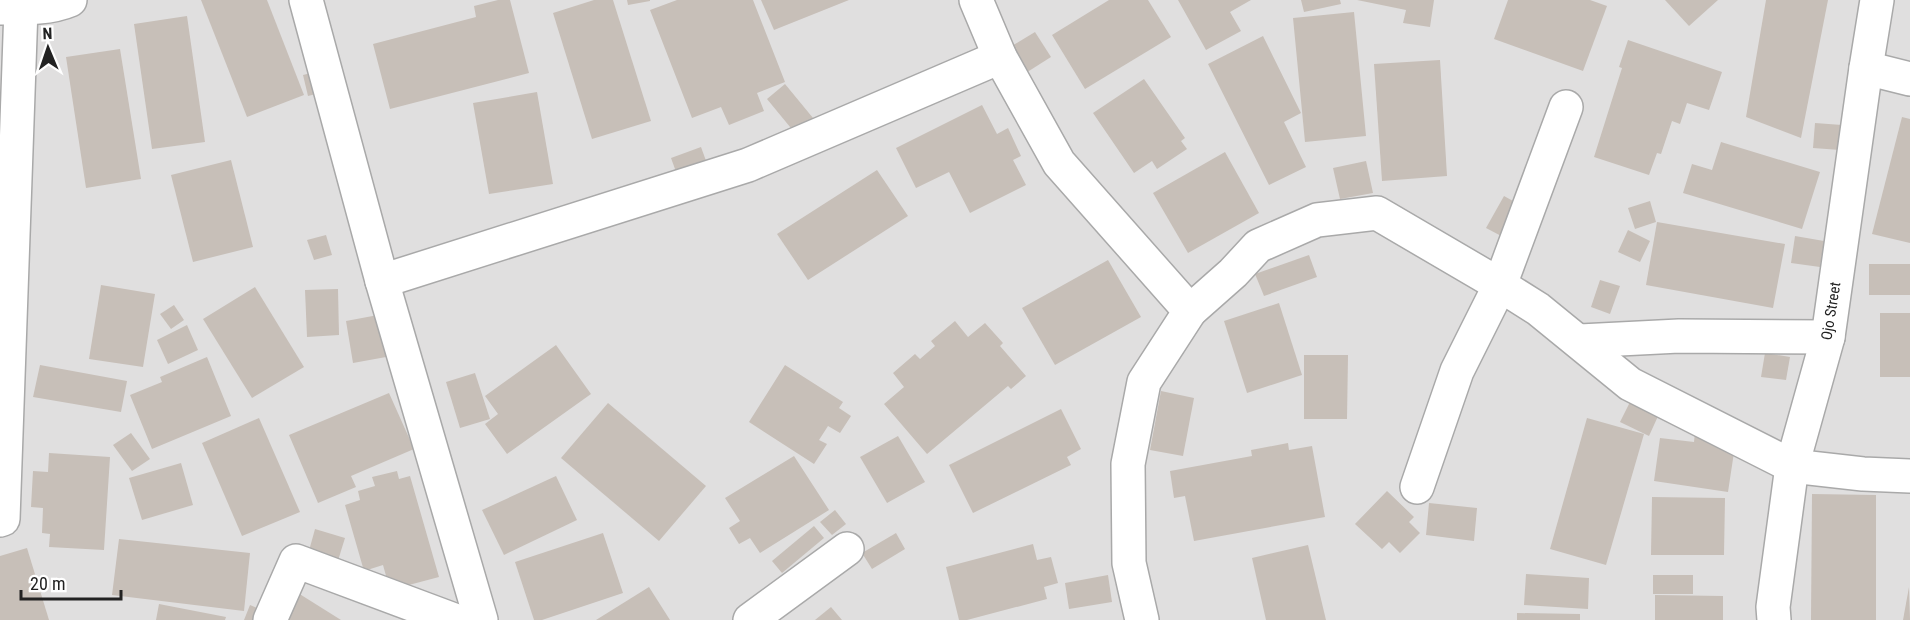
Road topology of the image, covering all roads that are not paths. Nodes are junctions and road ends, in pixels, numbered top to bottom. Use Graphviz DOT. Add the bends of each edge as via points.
graph roads {
  1 [pos="70,0"];
  2 [pos="306,0"];
  3 [pos="976,0"];
  4 [pos="1877,0"];
  5 [pos="10,8"];
  6 [pos="1000,57"];
  7 [pos="1866,68"];
  8 [pos="1910,79"];
  9 [pos="1566,107"];
  10 [pos="382,281"];
  11 [pos="1500,285"];
  12 [pos="1190,311"];
  13 [pos="1828,337"];
  14 [pos="1580,341"];
  15 [pos="1792,466"];
  16 [pos="1910,476"];
  17 [pos="1417,487"];
  18 [pos="0,520"];
  19 [pos="847,549"];
  20 [pos="270,620"];
  21 [pos="454,620"];
  22 [pos="481,620"];
  23 [pos="750,620"];
  24 [pos="1142,620"];
  25 [pos="1774,620"];
  1 -- 5 [label="street"];
  2 -- 10 [label="street"];
  3 -- 6 [label="street"];
  4 -- 7 [label="street, Ojo Street"];
  5 -- 18 [label="street"];
  6 -- 10 [label="street" via="748,165"];
  6 -- 12 [label="street" via="1059,163"];
  7 -- 8 [label="street"];
  7 -- 13 [label="street, Ojo Street"];
  9 -- 11 [label="street"];
  10 -- 22 [label="street"];
  11 -- 12 [label="street" via="1377,213 1317,220 1258,246"];
  11 -- 14 [label="street"];
  11 -- 17 [label="street" via="1457,371"];
  12 -- 24 [label="street" via="1144,382 1128,464 1130,563"];
  13 -- 14 [label="street" via="1679,336"];
  13 -- 15 [label="street, Ojo Street"];
  14 -- 15 [label="street" via="1630,384"];
  15 -- 16 [label="street"];
  15 -- 25 [label="street, Ojo Street"];
  19 -- 23 [label="street"];
  20 -- 21 [label="street" via="296,561"];
}
